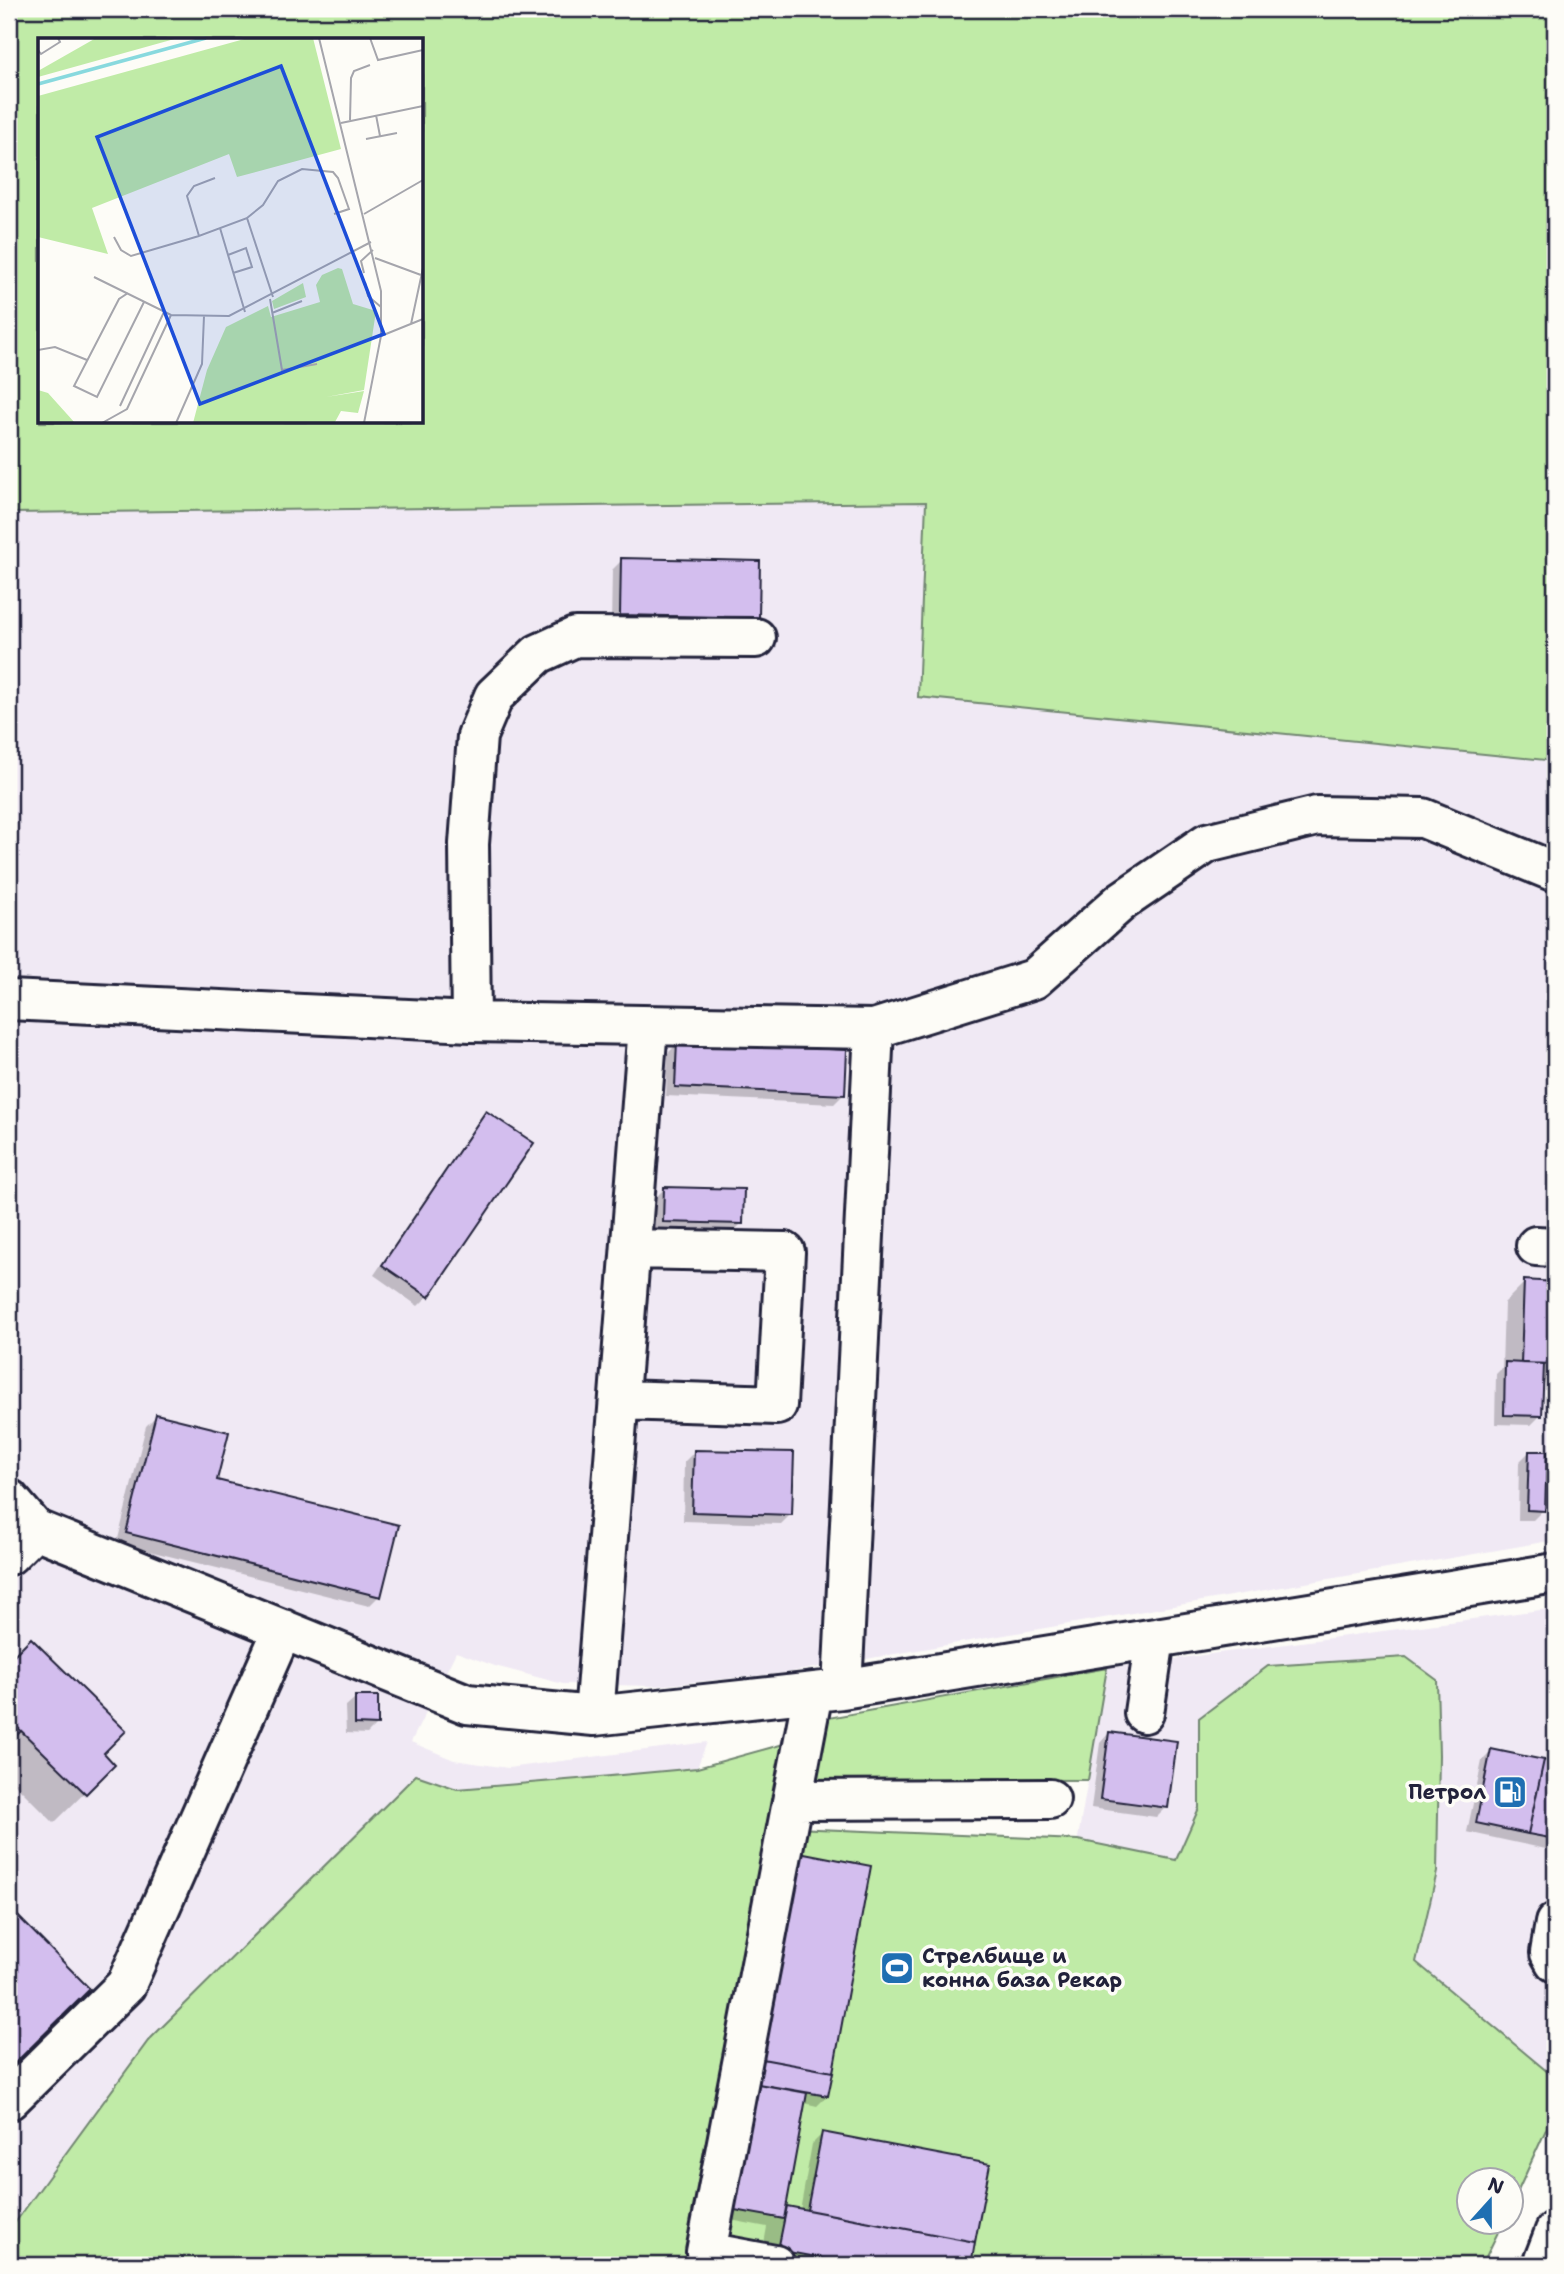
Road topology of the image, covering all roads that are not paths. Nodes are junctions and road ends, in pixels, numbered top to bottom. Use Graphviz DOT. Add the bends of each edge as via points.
graph roads {
  1 [pos="756,638"];
  2 [pos="1555,872"];
  3 [pos="9,1000"];
  4 [pos="471,1022"];
  5 [pos="648,1026"];
  6 [pos="874,1029"];
  7 [pos="631,1249"];
  8 [pos="619,1400"];
  9 [pos="9,1499"];
  10 [pos="22,1542"];
  11 [pos="1555,1573"];
  12 [pos="283,1629"];
  13 [pos="1155,1638"];
  14 [pos="828,1690"];
  15 [pos="1144,1713"];
  16 [pos="594,1717"];
  17 [pos="1050,1799"];
  18 [pos="793,1800"];
  19 [pos="1555,1923"];
  20 [pos="1555,1962"];
  21 [pos="9,2100"];
  22 [pos="1555,2231"];
  23 [pos="775,2265"];
  24 [pos="1542,2265"];
  1 -- 4 [label="street" via="575,637 538,654 494,696 477,736 469,844"];
  2 -- 6 [label="street" via="1423,818 1317,816 1207,843 1122,901 1034,979"];
  3 -- 4 [label="street"];
  4 -- 5 [label="street"];
  5 -- 6 [label="street"];
  5 -- 7 [label="street"];
  6 -- 14 [label="street"];
  7 -- 8 [label="street"];
  7 -- 8 [label="street" via="785,1252 777,1405"];
  8 -- 16 [label="street"];
  9 -- 10 [label="street"];
  10 -- 12 [label="street"];
  11 -- 13 [label="street"];
  12 -- 16 [label="street" via="467,1704"];
  12 -- 21 [label="street" via="126,1985"];
  13 -- 14 [label="street"];
  13 -- 15 [label="street"];
  14 -- 16 [label="street"];
  14 -- 18 [label="street"];
  17 -- 18 [label="street"];
  18 -- 23 [label="street" via="706,2252"];
  19 -- 20 [label="street" via="1550,1953"];
  22 -- 24 [label="street"];
}
